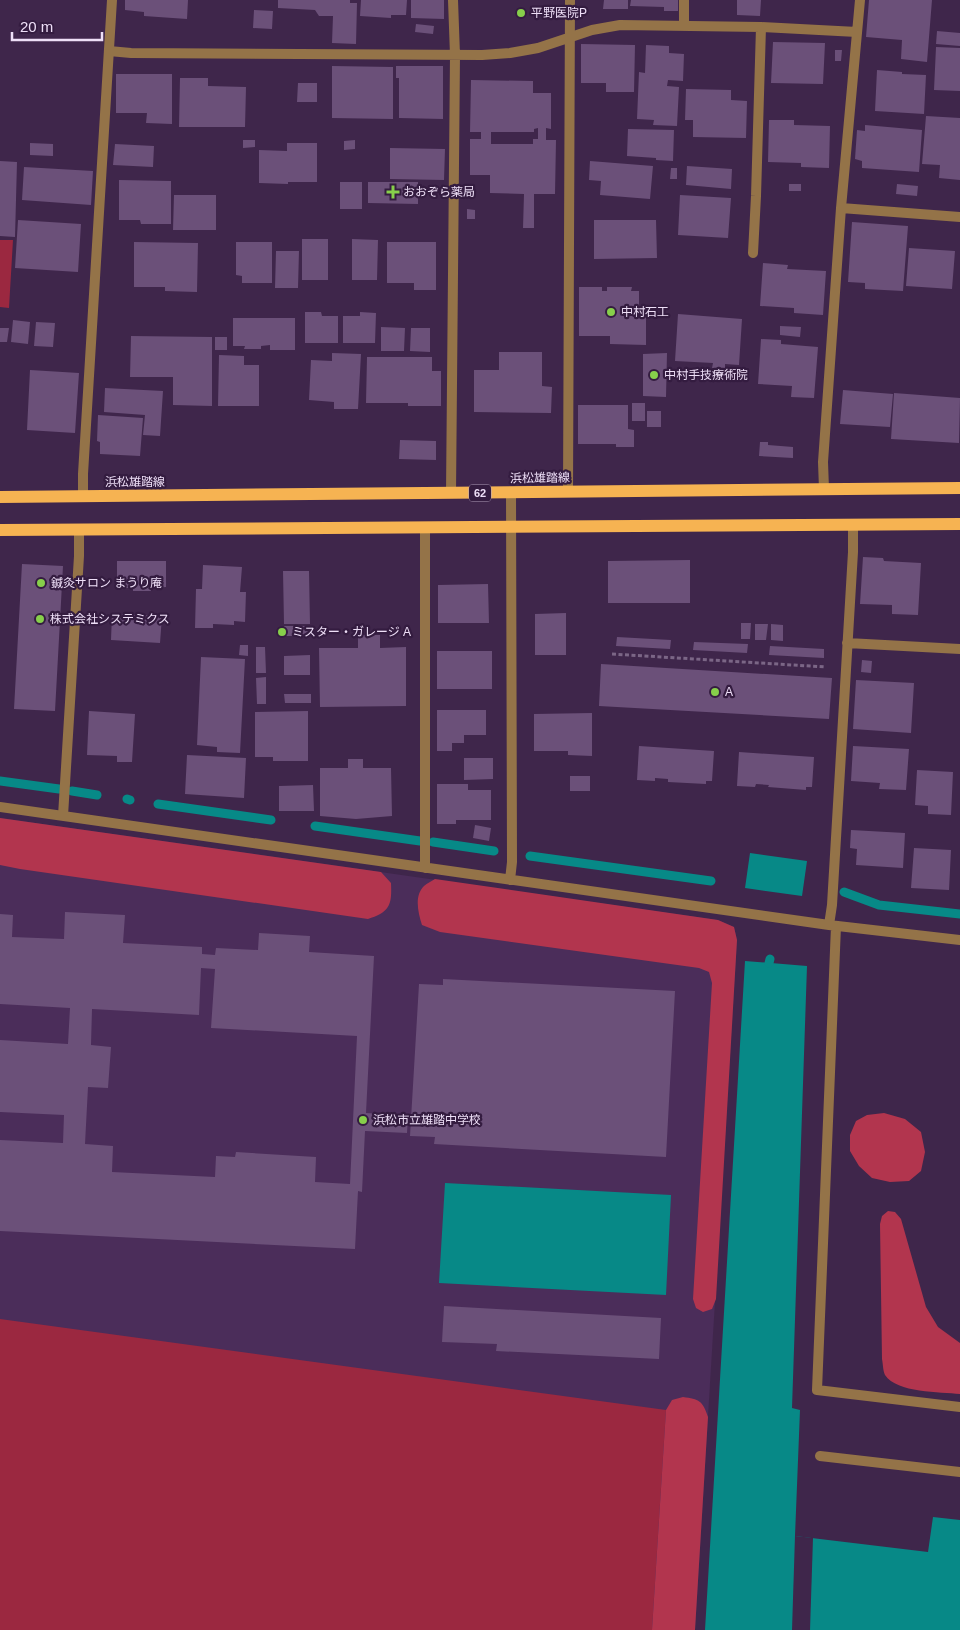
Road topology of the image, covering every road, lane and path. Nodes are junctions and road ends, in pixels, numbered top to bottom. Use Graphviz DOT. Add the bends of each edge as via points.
graph roads {
  1 [pos="112,0"];
  2 [pos="453,0"];
  3 [pos="570,0"];
  4 [pos="684,0"];
  5 [pos="860,0"];
  6 [pos="684,25"];
  7 [pos="761,27"];
  8 [pos="858,32"];
  9 [pos="570,36"];
  10 [pos="109,51"];
  11 [pos="455,55"];
  12 [pos="841,208"];
  13 [pos="960,217"];
  14 [pos="753,253"];
  15 [pos="960,488"];
  16 [pos="824,489"];
  17 [pos="511,492"];
  18 [pos="568,492"];
  19 [pos="451,493"];
  20 [pos="83,496"];
  21 [pos="0,497"];
  22 [pos="960,524"];
  23 [pos="852,525"];
  24 [pos="511,527"];
  25 [pos="426,528"];
  26 [pos="78,529"];
  27 [pos="0,530"];
  28 [pos="847,644"];
  29 [pos="960,649"];
  30 [pos="612,654"];
  31 [pos="846,668"];
  32 [pos="0,807"];
  33 [pos="63,816"];
  34 [pos="426,868"];
  35 [pos="510,880"];
  36 [pos="833,926"];
  37 [pos="960,940"];
  38 [pos="960,1407"];
  39 [pos="820,1456"];
  40 [pos="960,1472"];
  1 -- 10 [label="street"];
  2 -- 11 [label="street"];
  3 -- 9 [label="street"];
  4 -- 6 [label="street"];
  5 -- 8 [label="street"];
  6 -- 7 [label="street"];
  6 -- 9 [label="street" via="620,25"];
  7 -- 8 [label="street"];
  7 -- 14 [label="street"];
  8 -- 12 [label="street"];
  9 -- 11 [label="street" via="538,48 510,53"];
  9 -- 18 [label="street"];
  10 -- 11 [label="street"];
  10 -- 20 [label="street"];
  11 -- 19 [label="street"];
  12 -- 13 [label="street"];
  12 -- 16 [label="street" via="823,462"];
  15 -- 16 [label="main road, 浜松雄踏線 / 62"];
  16 -- 18 [label="main road, 浜松雄踏線 / 62"];
  17 -- 18 [label="main road, 浜松雄踏線 / 62"];
  17 -- 19 [label="main road, 浜松雄踏線 / 62"];
  17 -- 24 [label="street"];
  19 -- 20 [label="main road, 浜松雄踏線 / 62"];
  20 -- 21 [label="main road, 浜松雄踏線 / 62"];
  22 -- 23 [label="main road"];
  23 -- 24 [label="main road"];
  23 -- 28 [label="street"];
  24 -- 25 [label="main road"];
  24 -- 35 [label="street"];
  25 -- 26 [label="main road"];
  25 -- 34 [label="street"];
  26 -- 27 [label="main road"];
  26 -- 33 [label="street"];
  28 -- 29 [label="street"];
  28 -- 31 [label="street"];
  30 -- 31 [label="path"];
  31 -- 36 [label="street"];
  32 -- 33 [label="street"];
  33 -- 34 [label="street"];
  34 -- 35 [label="street"];
  35 -- 36 [label="street"];
  36 -- 37 [label="street"];
  36 -- 38 [label="street" via="817,1390"];
  39 -- 40 [label="street"];
}
